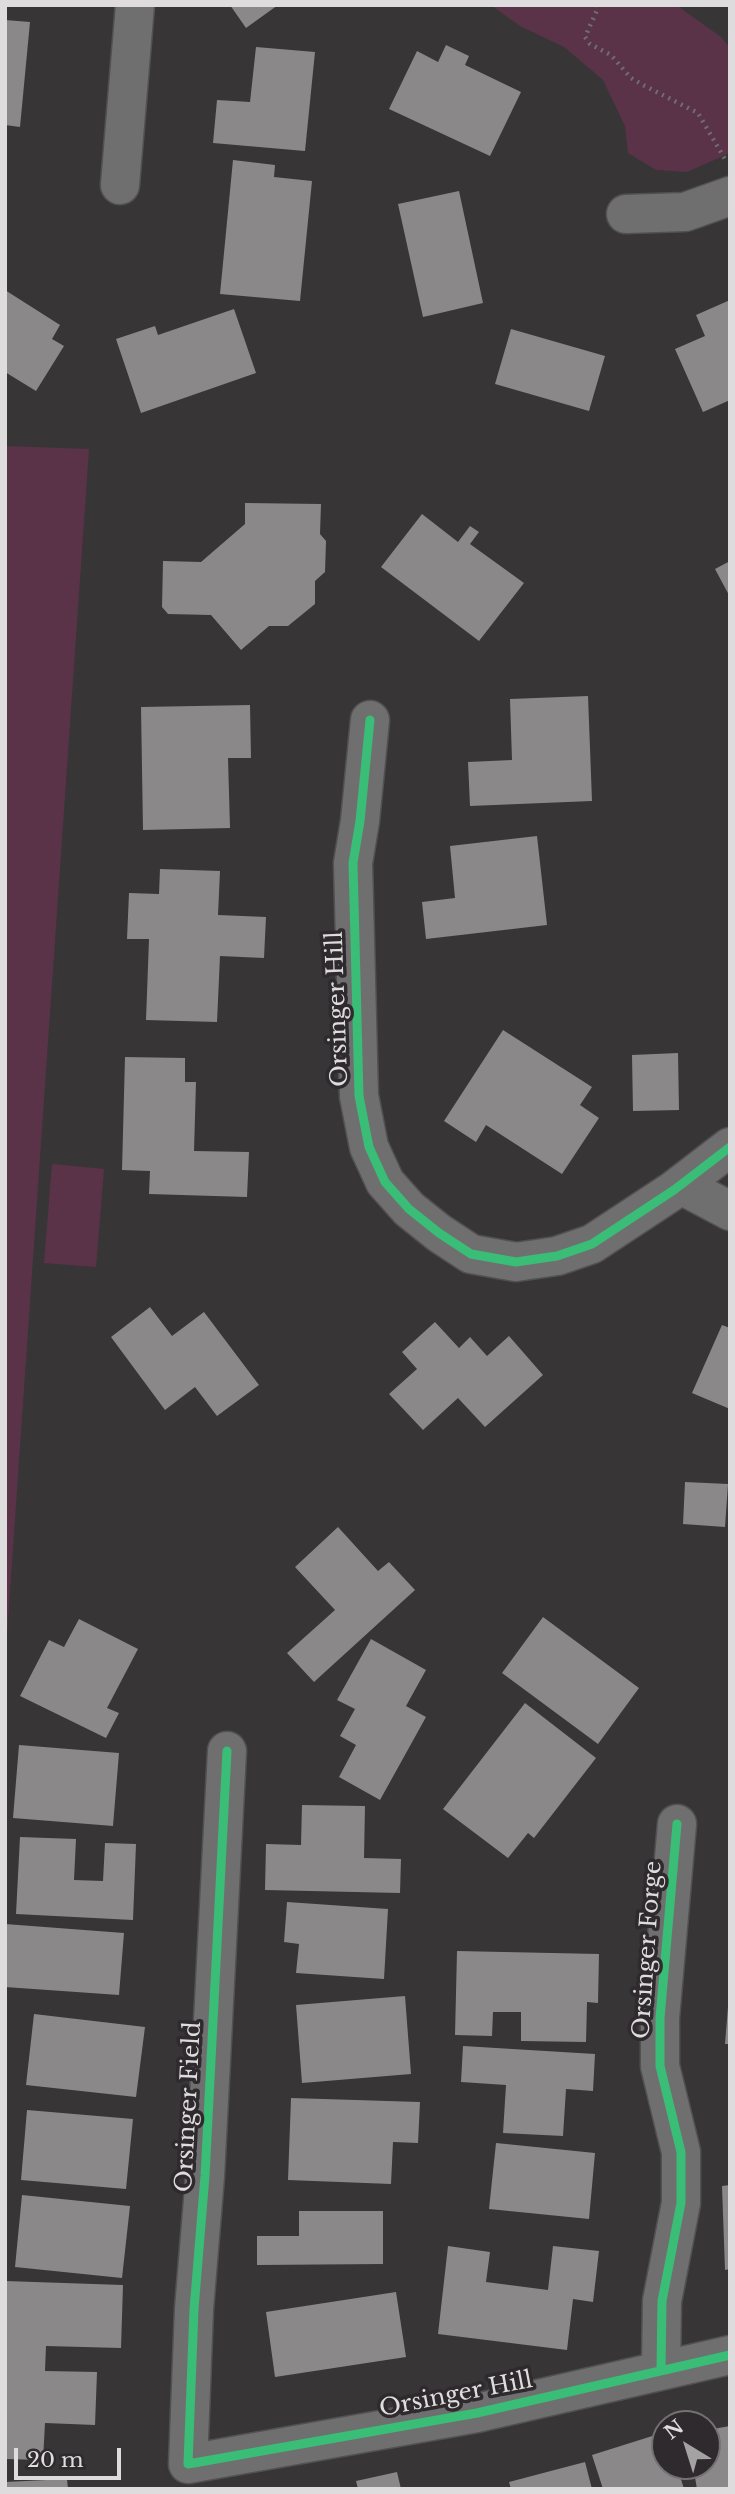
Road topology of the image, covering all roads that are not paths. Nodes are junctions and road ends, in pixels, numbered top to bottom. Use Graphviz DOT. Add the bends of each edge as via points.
graph roads {
  1 [pos="135,5"];
  2 [pos="120,185"];
  3 [pos="730,195"];
  4 [pos="625,214"];
  5 [pos="370,720"];
  6 [pos="730,1147"];
  7 [pos="681,1185"];
  8 [pos="730,1210"];
  9 [pos="227,1751"];
  10 [pos="677,1824"];
  11 [pos="730,2355"];
  12 [pos="661,2369"];
  13 [pos="188,2465"];
  1 -- 2 [label="street"];
  3 -- 4 [label="street" via="685,212"];
  5 -- 7 [label="street, Orsinger Hill" via="353,863 359,1083 369,1147 386,1182 409,1209 471,1254 516,1262 557,1256 592,1244"];
  6 -- 7 [label="street, Orsinger Hill"];
  7 -- 8 [label="street"];
  9 -- 13 [label="street, Orsinger Field"];
  10 -- 12 [label="street, Orsinger Forge" via="660,2066 681,2152 681,2203 662,2301"];
  11 -- 12 [label="street, Orsinger Hill"];
  12 -- 13 [label="street, Orsinger Hill" via="477,2413"];
}
